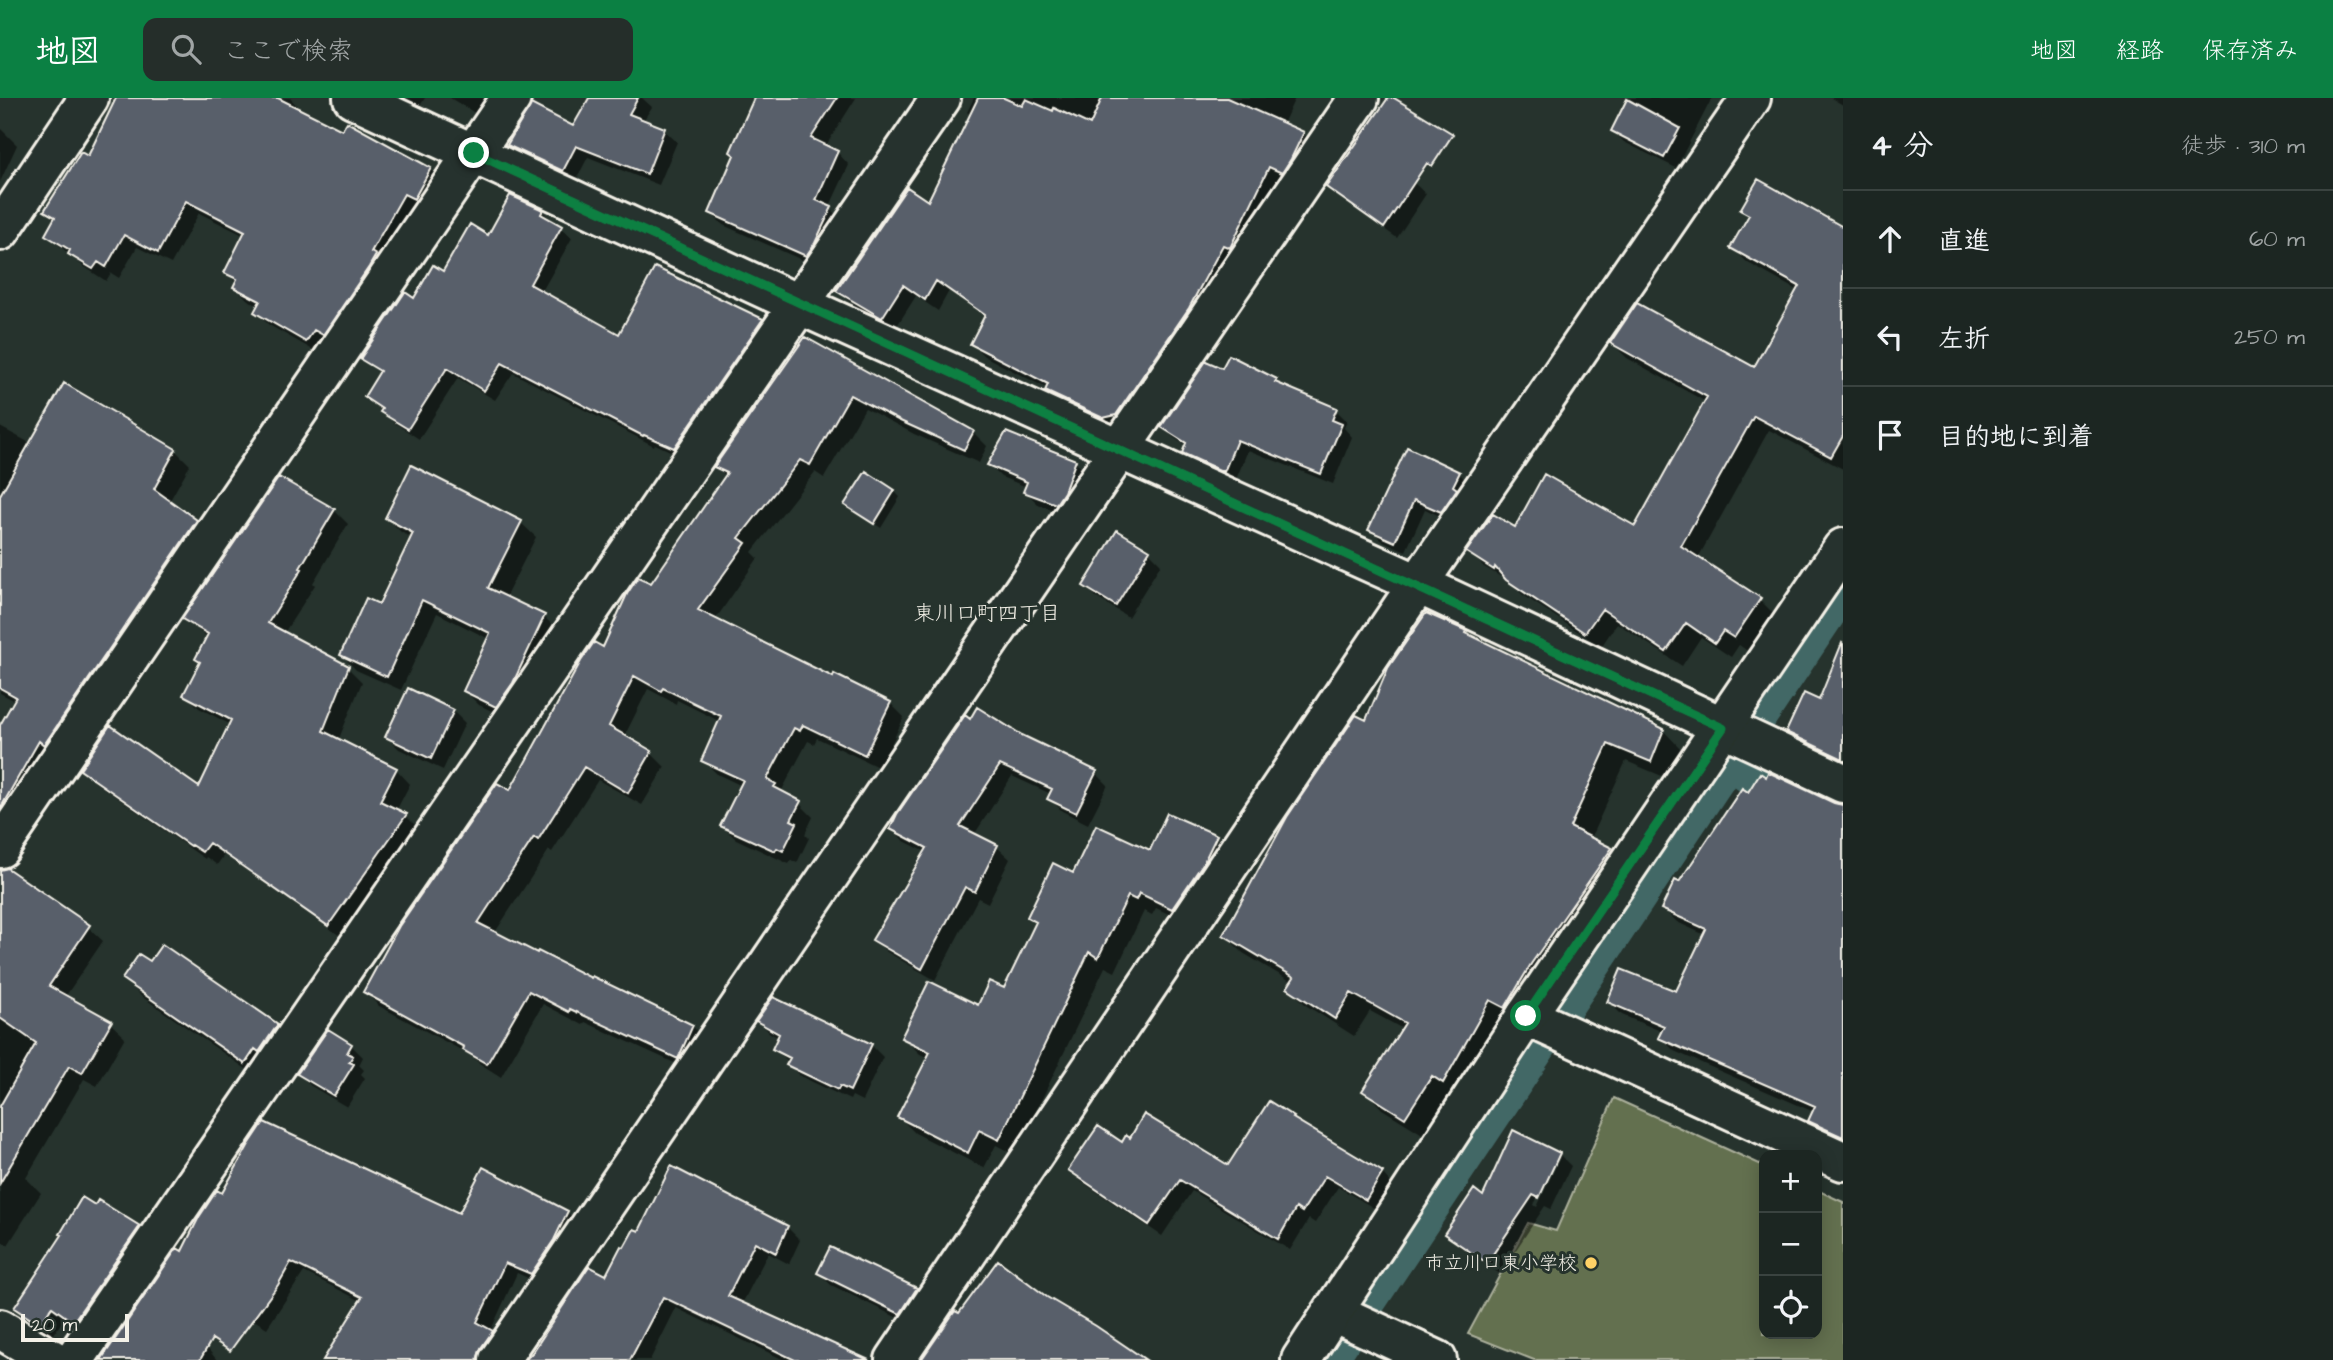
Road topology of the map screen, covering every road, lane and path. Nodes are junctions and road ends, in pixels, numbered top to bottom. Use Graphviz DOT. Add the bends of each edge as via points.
graph roads {
  1 [pos="89,98"];
  2 [pos="353,98"];
  3 [pos="511,98"];
  4 [pos="941,98"];
  5 [pos="1359,98"];
  6 [pos="1751,98"];
  7 [pos="474,153"];
  8 [pos="0,231"];
  9 [pos="798,304"];
  10 [pos="1120,450"];
  11 [pos="1843,548"];
  12 [pos="1418,584"];
  13 [pos="1723,728"];
  14 [pos="1843,783"];
  15 [pos="0,848"];
  16 [pos="1526,1016"];
  17 [pos="1843,1161"];
  18 [pos="1333,1312"];
  19 [pos="0,1329"];
  20 [pos="52,1360"];
  21 [pos="74,1360"];
  22 [pos="499,1360"];
  23 [pos="895,1360"];
  24 [pos="1301,1360"];
  25 [pos="1437,1360"];
  1 -- 8 [label="street"];
  2 -- 7 [label="street"];
  3 -- 7 [label="street"];
  4 -- 9 [label="street"];
  5 -- 10 [label="street"];
  6 -- 12 [label="street"];
  7 -- 9 [label="street"];
  7 -- 15 [label="street"];
  9 -- 10 [label="street"];
  9 -- 21 [label="street"];
  10 -- 12 [label="street"];
  10 -- 22 [label="street"];
  11 -- 13 [label="street"];
  12 -- 13 [label="street"];
  12 -- 23 [label="street"];
  13 -- 14 [label="street"];
  13 -- 16 [label="street"];
  16 -- 17 [label="street"];
  16 -- 18 [label="street"];
  18 -- 24 [label="street"];
  18 -- 25 [label="street"];
  19 -- 20 [label="street"];
}
